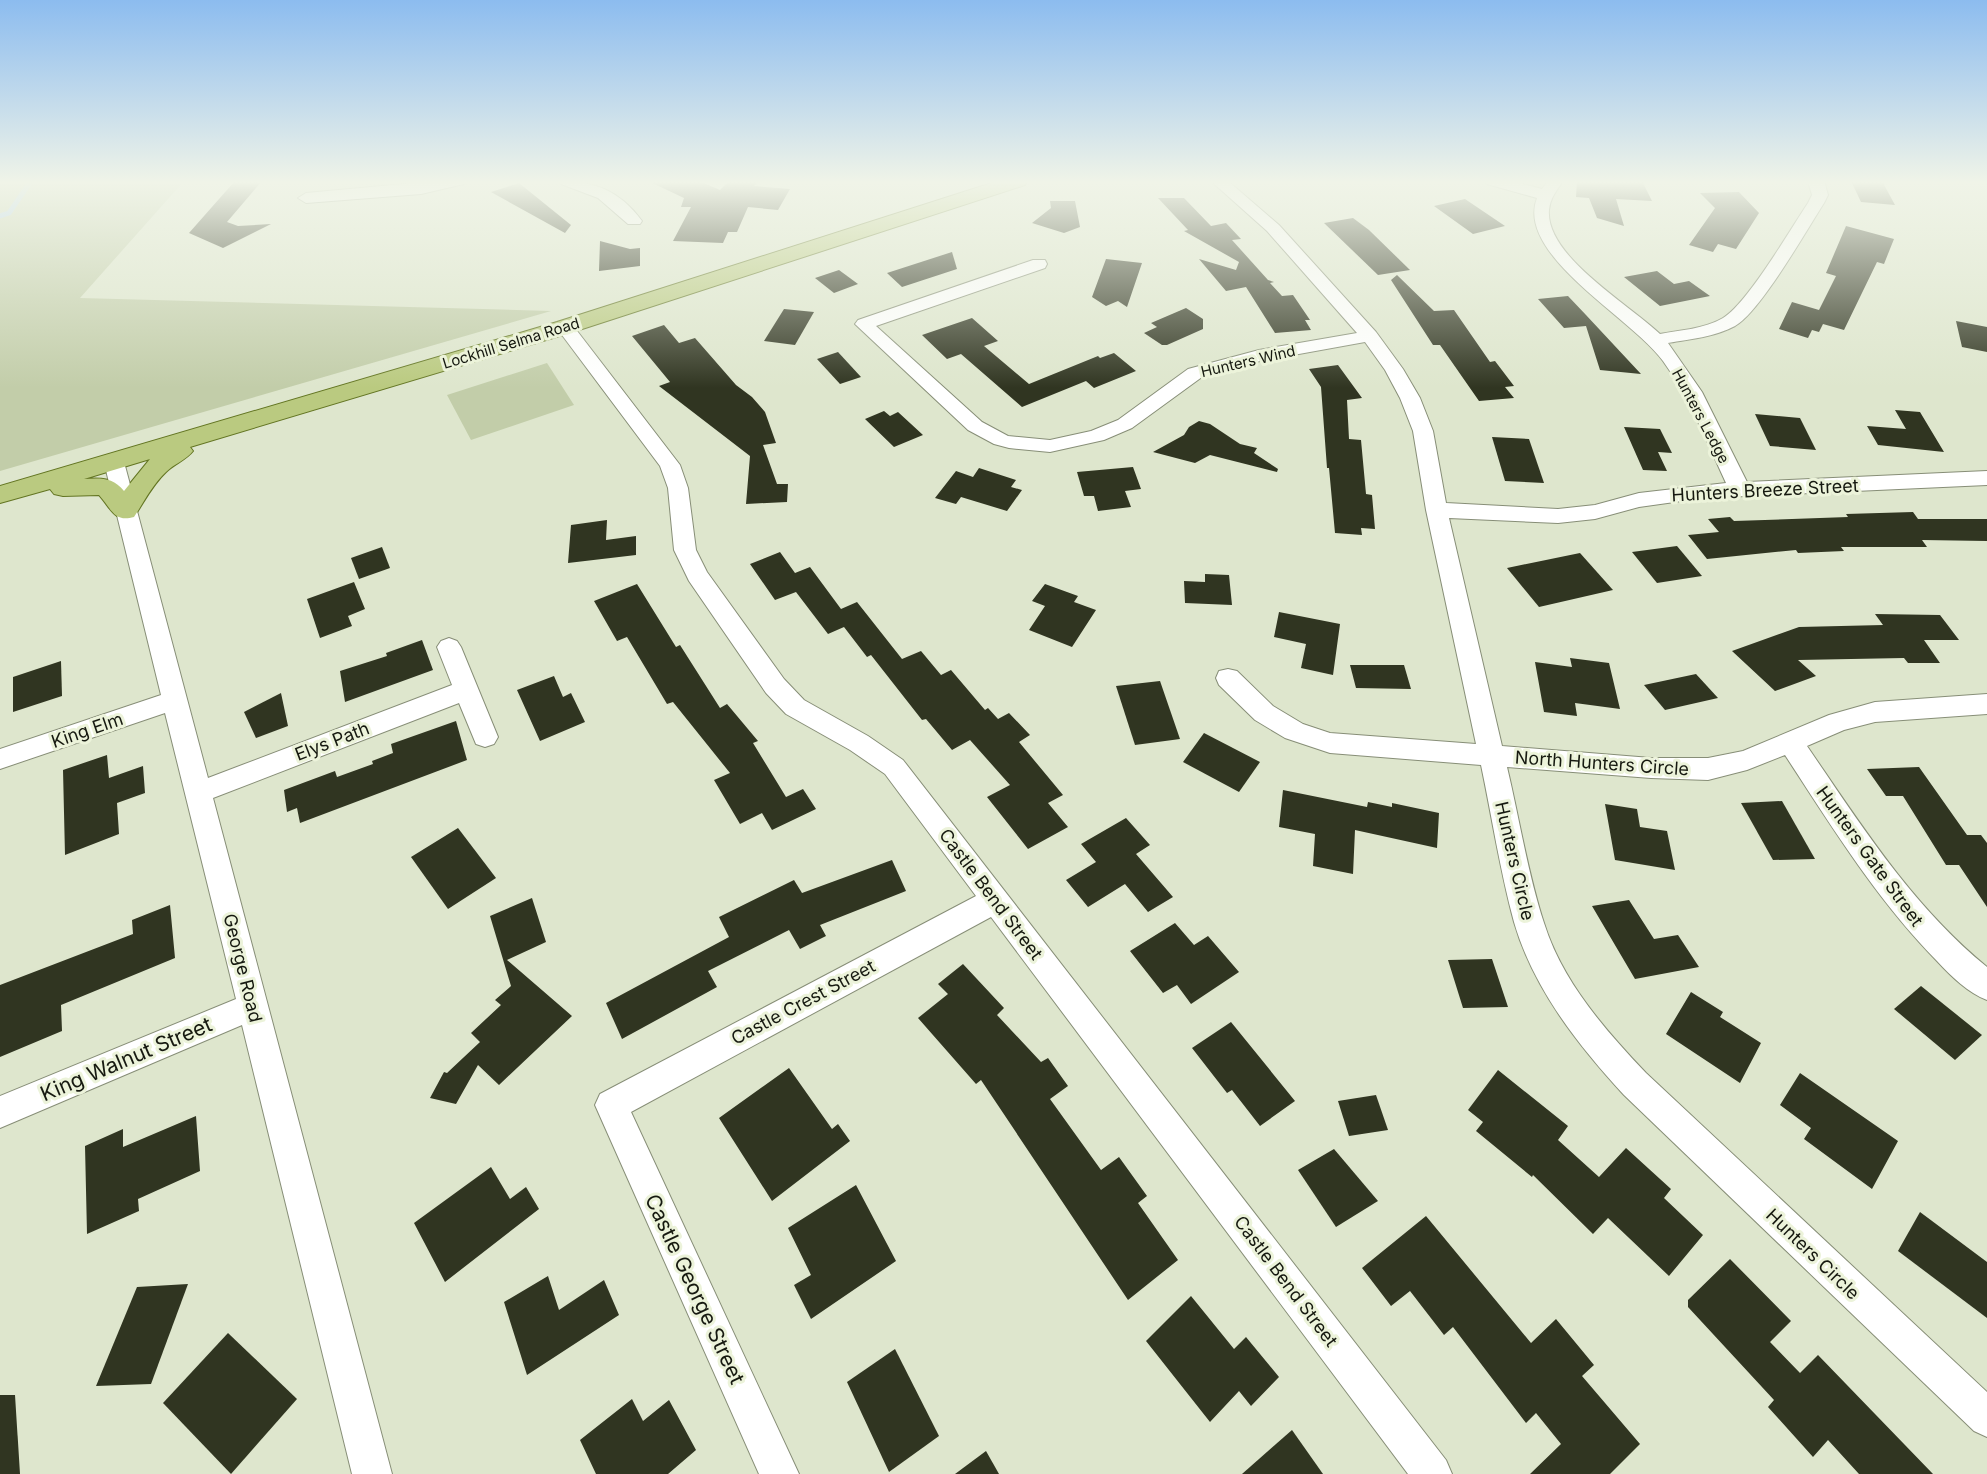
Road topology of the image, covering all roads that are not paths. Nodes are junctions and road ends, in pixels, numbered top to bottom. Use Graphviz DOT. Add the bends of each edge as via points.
graph roads {
  1 [pos="805,250"];
  2 [pos="1293,250"];
  3 [pos="1556,250"];
  4 [pos="1785,250"];
  5 [pos="1039,264"];
  6 [pos="565,327"];
  7 [pos="1370,336"];
  8 [pos="1655,340"];
  9 [pos="248,423"];
  10 [pos="114,462"];
  11 [pos="1987,478"];
  12 [pos="1740,490"];
  13 [pos="1,495"];
  14 [pos="1437,510"];
  15 [pos="125,511"];
  16 [pos="449,647"];
  17 [pos="1228,678"];
  18 [pos="466,690"];
  19 [pos="174,700"];
  20 [pos="1987,704"];
  21 [pos="485,737"];
  22 [pos="1790,741"];
  23 [pos="1491,756"];
  24 [pos="0,759"];
  25 [pos="197,793"];
  26 [pos="996,900"];
  27 [pos="1987,986"];
  28 [pos="253,1006"];
  29 [pos="610,1105"];
  30 [pos="0,1112"];
  31 [pos="1987,1418"];
  32 [pos="372,1474"];
  33 [pos="779,1474"];
  34 [pos="1432,1474"];
  1 -- 6 [label="main road, Lockhill Selma Road"];
  2 -- 7 [label="street, Hunters Circle"];
  3 -- 8 [label="street, Hunters Ledge"];
  4 -- 8 [label="street" via="1748,304 1731,321 1712,330"];
  5 -- 7 [label="street, Hunters Wind" via="864,324 975,426 1001,440 1050,446 1097,436 1125,424 1195,373 1259,356"];
  6 -- 9 [label="main road, Lockhill Selma Road"];
  6 -- 26 [label="street, Castle Bend Street" via="670,465 678,488 685,550 697,575 775,686 795,707 894,767"];
  7 -- 14 [label="street, Hunters Circle" via="1394,369 1423,431"];
  8 -- 12 [label="street, Hunters Ledge" via="1685,380"];
  9 -- 10 [label="main road, Lockhill Selma Road"];
  9 -- 15 [label="main road" via="162,462 142,481"];
  10 -- 13 [label="main road, Lockhill Selma Road"];
  10 -- 15 [label="street, George Road"];
  11 -- 12 [label="street, Hunters Breeze Street"];
  12 -- 14 [label="street, Hunters Breeze Street" via="1670,494 1595,512 1558,516"];
  13 -- 15 [label="main road" via="102,486 109,489"];
  14 -- 23 [label="street, Hunters Circle"];
  15 -- 19 [label="street, George Road"];
  16 -- 18 [label="street"];
  17 -- 23 [label="street, North Hunters Circle" via="1264,713 1294,731 1330,743"];
  18 -- 21 [label="street"];
  18 -- 25 [label="street, Elys Path"];
  19 -- 24 [label="street, King Elm"];
  19 -- 25 [label="street, George Road"];
  20 -- 22 [label="street, North Hunters Circle" via="1875,712"];
  22 -- 23 [label="street, North Hunters Circle" via="1747,760 1708,770"];
  22 -- 27 [label="street, Hunters Gate Street" via="1889,888 1924,931"];
  23 -- 31 [label="street, Hunters Circle" via="1529,923 1538,950 1567,1003 1609,1058 1635,1084"];
  25 -- 28 [label="street, George Road"];
  26 -- 29 [label="street, Castle Crest Street"];
  26 -- 34 [label="street, Castle Bend Street"];
  28 -- 30 [label="street, King Walnut Street"];
  28 -- 32 [label="street, George Road"];
  29 -- 33 [label="street, Castle George Street"];
}
